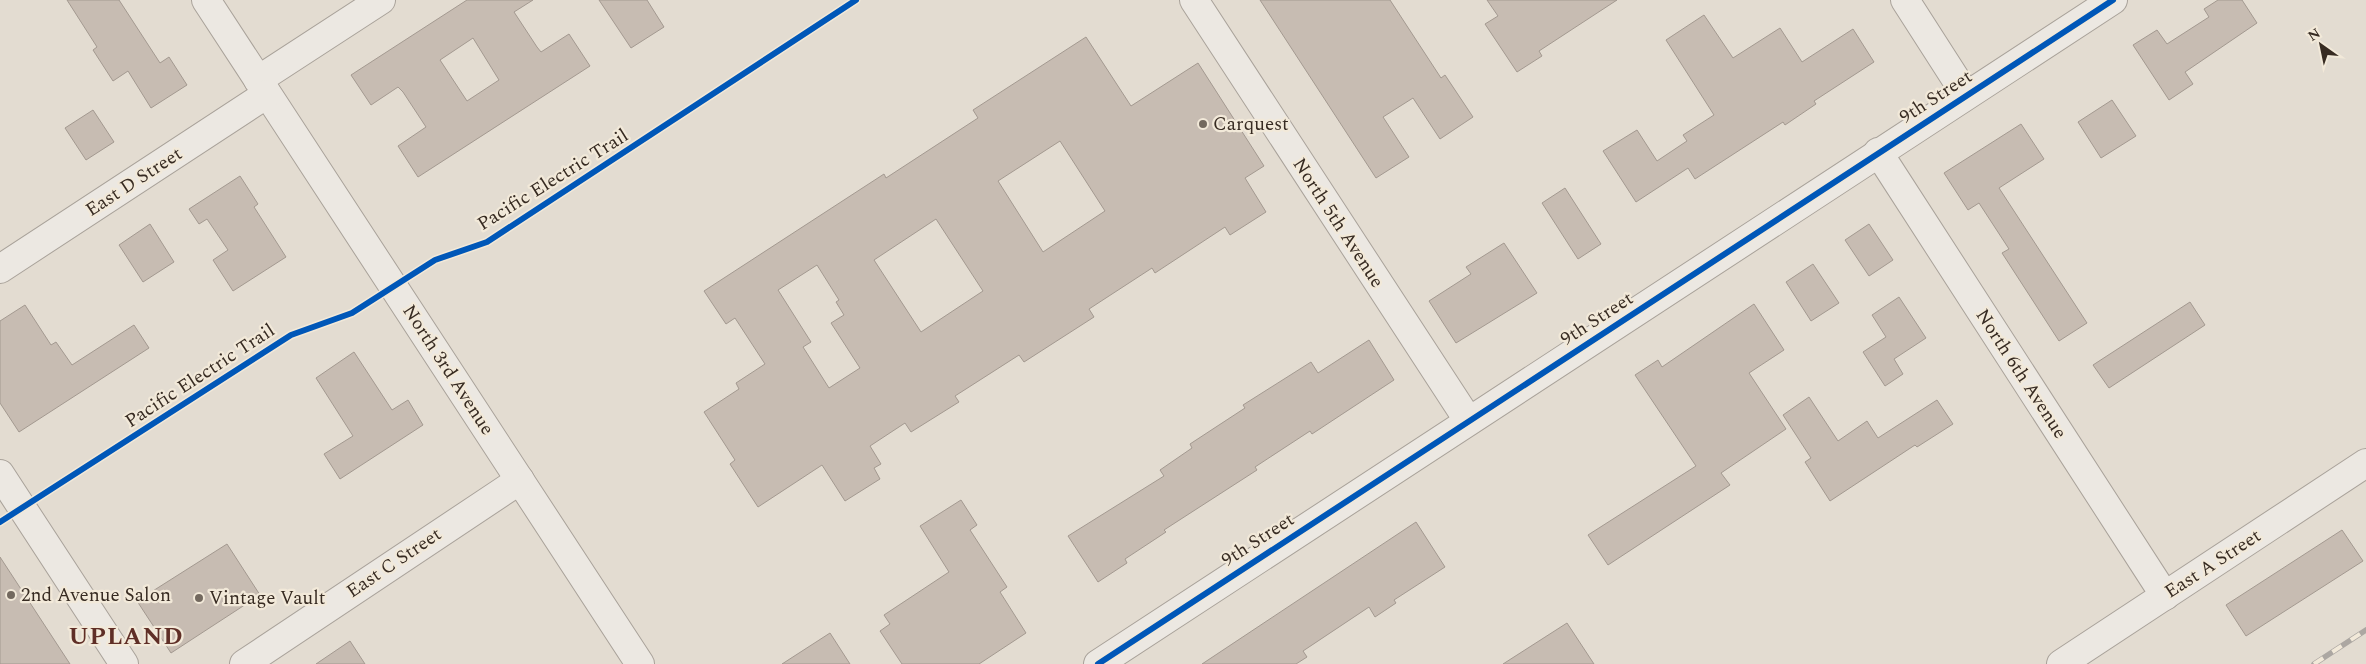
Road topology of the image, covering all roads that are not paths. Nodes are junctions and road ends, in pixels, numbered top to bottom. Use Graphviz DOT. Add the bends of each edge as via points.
graph roads {
  1 [pos="206,0"];
  2 [pos="381,0"];
  3 [pos="1194,0"];
  4 [pos="1905,0"];
  5 [pos="2113,0"];
  6 [pos="263,87"];
  7 [pos="1966,95"];
  8 [pos="1878,152"];
  9 [pos="0,269"];
  10 [pos="1468,420"];
  11 [pos="2366,463"];
  12 [pos="0,474"];
  13 [pos="520,480"];
  14 [pos="2165,596"];
  15 [pos="124,664"];
  16 [pos="244,664"];
  17 [pos="640,664"];
  18 [pos="1098,664"];
  19 [pos="2061,664"];
  1 -- 6 [label="street, North 3rd Avenue"];
  2 -- 6 [label="street, East D Street"];
  3 -- 10 [label="street, North 5th Avenue"];
  4 -- 7 [label="street"];
  5 -- 7 [label="street, 9th Street"];
  6 -- 9 [label="street, East D Street"];
  6 -- 13 [label="street, North 3rd Avenue"];
  7 -- 8 [label="street, 9th Street"];
  8 -- 10 [label="street, 9th Street"];
  8 -- 14 [label="street, North 6th Avenue"];
  10 -- 18 [label="street, 9th Street"];
  11 -- 14 [label="street, East A Street"];
  12 -- 15 [label="street"];
  13 -- 16 [label="street, East C Street"];
  13 -- 17 [label="street, North 3rd Avenue"];
  14 -- 19 [label="street, East A Street"];
}
